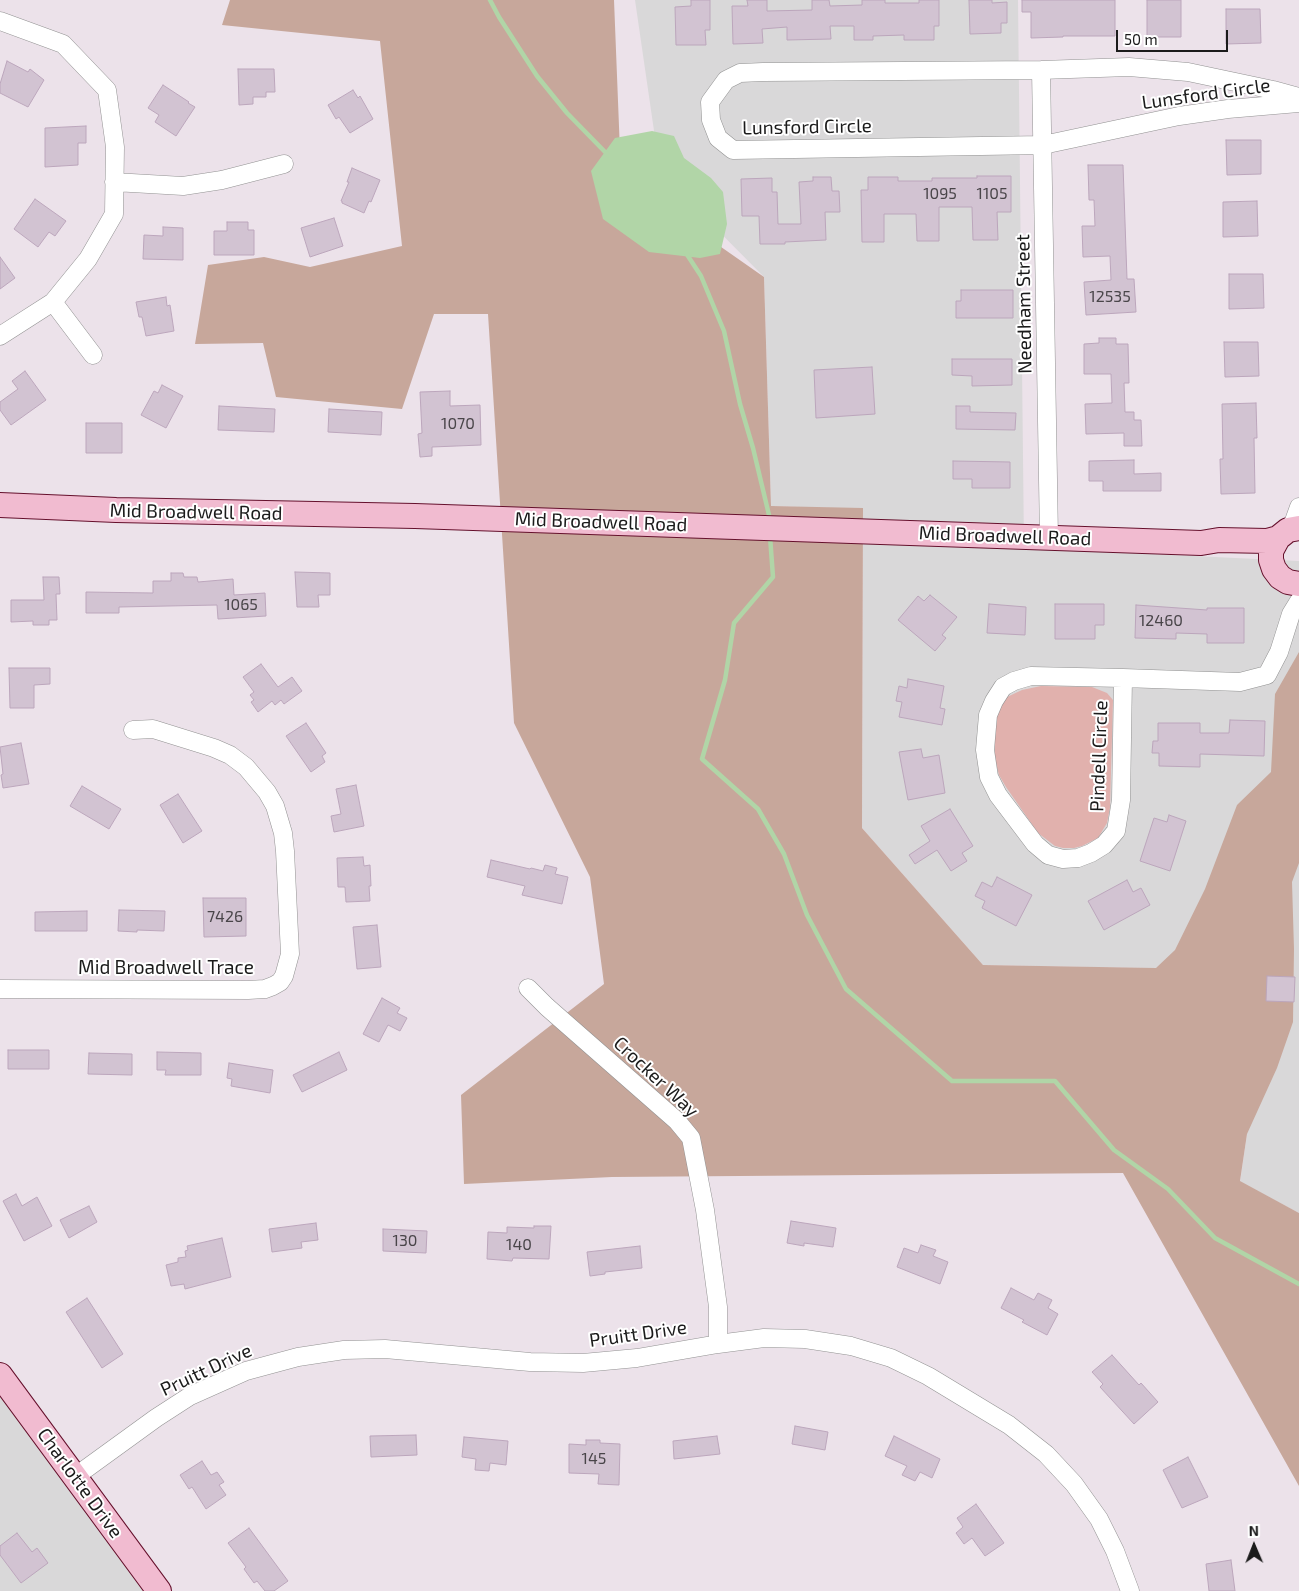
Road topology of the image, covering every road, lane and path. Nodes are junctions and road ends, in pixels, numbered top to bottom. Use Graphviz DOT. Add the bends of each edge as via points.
graph roads {
  1 [pos="0,21"];
  2 [pos="1041,70"];
  3 [pos="1299,97"];
  4 [pos="1299,103"];
  5 [pos="1042,145"];
  6 [pos="284,164"];
  7 [pos="114,182"];
  8 [pos="53,302"];
  9 [pos="0,336"];
  10 [pos="93,355"];
  11 [pos="0,505"];
  12 [pos="1299,508"];
  13 [pos="1288,532"];
  14 [pos="1049,538"];
  15 [pos="1201,543"];
  16 [pos="1286,578"];
  17 [pos="1295,608"];
  18 [pos="1123,678"];
  19 [pos="133,730"];
  20 [pos="528,988"];
  21 [pos="0,989"];
  22 [pos="718,1344"];
  23 [pos="0,1375"];
  24 [pos="76,1476"];
  25 [pos="159,1591"];
  26 [pos="1130,1591"];
  1 -- 7 [label="street" via="63,44 107,90 115,147"];
  2 -- 3 [label="street, Lunsford Circle" via="1129,67 1188,72"];
  2 -- 5 [label="street, Needham Street"];
  2 -- 5 [label="street, Lunsford Circle" via="740,73 726,80 710,102 711,120 718,138 733,150"];
  4 -- 5 [label="street, Lunsford Circle" via="1179,116"];
  5 -- 14 [label="street, Needham Street"];
  6 -- 7 [label="street" via="222,180 182,186"];
  7 -- 8 [label="street" via="114,214 88,259"];
  8 -- 9 [label="street"];
  8 -- 10 [label="street"];
  11 -- 14 [label="street, Mid Broadwell Road"];
  12 -- 13 [label="street"];
  13 -- 15 [label="street, Mid Broadwell Road" via="1261,541"];
  13 -- 16 [label="street" via="1272,551 1272,560"];
  14 -- 15 [label="street, Mid Broadwell Road"];
  15 -- 16 [label="street, Mid Broadwell Road" via="1254,557"];
  16 -- 17 [label="street, Pindell Circle"];
  17 -- 18 [label="street, Pindell Circle" via="1267,674 1240,682"];
  18 -- 18 [label="street, Pindell Circle" via="1031,676 1003,687 988,715 985,750 989,777 998,795 1035,844 1048,855 1078,858 1104,846 1116,831 1121,800"];
  19 -- 21 [label="street, Mid Broadwell Trace" via="153,729 230,755 246,767 267,792 283,833 285,851 290,954 284,976 273,986 248,990"];
  20 -- 22 [label="street, Crocker Way" via="677,1120 691,1138 718,1307"];
  22 -- 24 [label="street, Pruitt Drive" via="637,1358 583,1363 530,1362 385,1348 298,1357 246,1372 190,1396"];
  22 -- 26 [label="street, Pruitt Drive" via="764,1338 805,1339 851,1346 891,1358 928,1376 1009,1425 1052,1460 1099,1519"];
  23 -- 24 [label="street, Charlotte Drive"];
  24 -- 25 [label="street, Charlotte Drive"];
}
